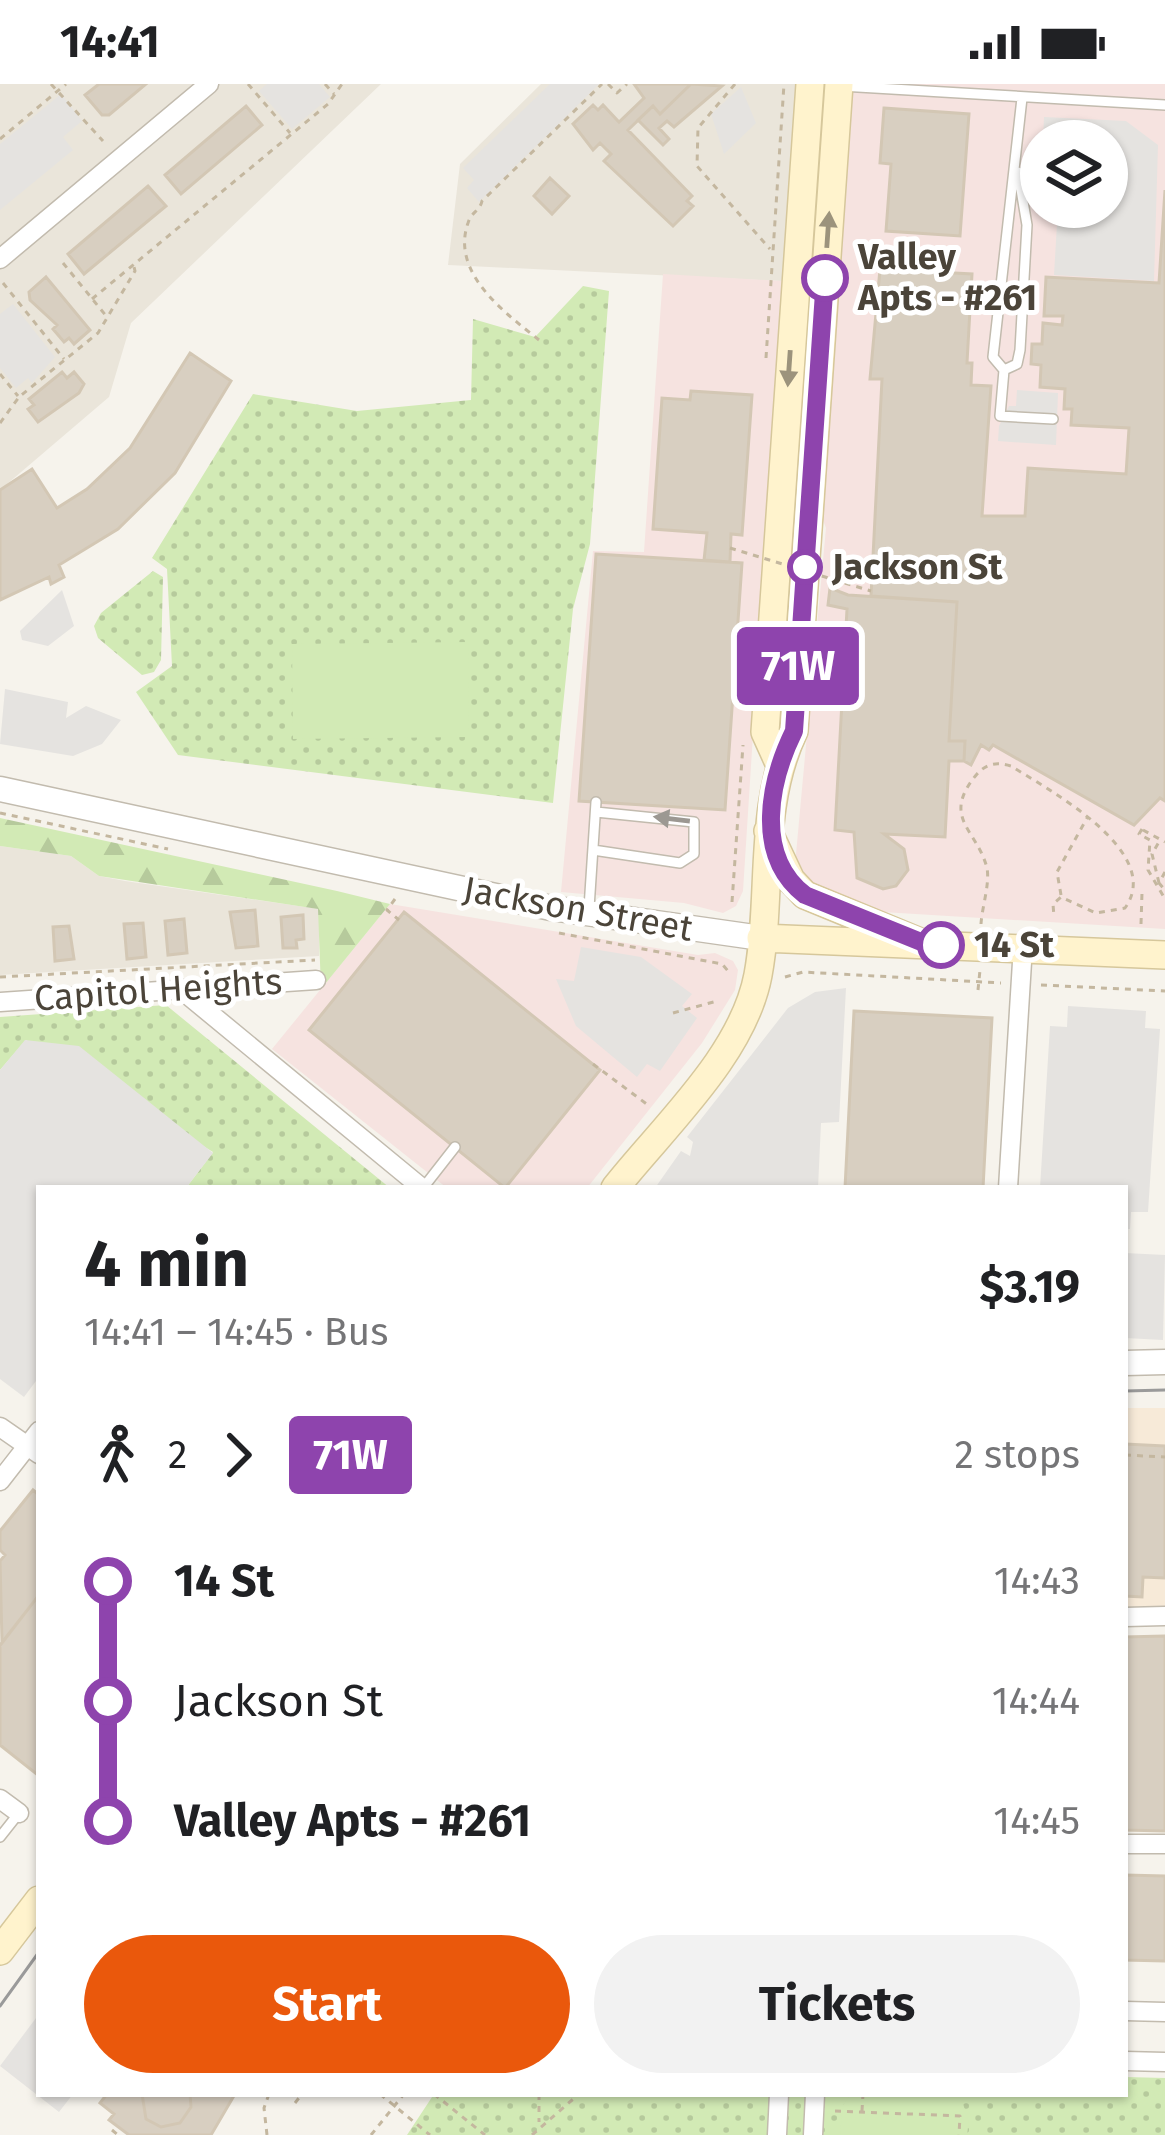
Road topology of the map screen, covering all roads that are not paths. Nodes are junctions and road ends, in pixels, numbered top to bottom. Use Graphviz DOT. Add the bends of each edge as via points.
graph roads {
  1 [pos="208,84"];
  2 [pos="810,84"];
  3 [pos="839,85"];
  4 [pos="1022,98"];
  5 [pos="1165,104"];
  6 [pos="1017,167"];
  7 [pos="0,259"];
  8 [pos="1004,370"];
  9 [pos="1053,419"];
  10 [pos="779,763"];
  11 [pos="0,789"];
  12 [pos="768,831"];
  13 [pos="593,850"];
  14 [pos="576,920"];
  15 [pos="761,938"];
  16 [pos="926,944"];
  17 [pos="1023,946"];
  18 [pos="1165,955"];
  19 [pos="316,980"];
  20 [pos="178,987"];
  21 [pos="0,1002"];
  22 [pos="454,1147"];
  23 [pos="419,1185"];
  24 [pos="425,1185"];
  25 [pos="617,1185"];
  26 [pos="1008,1185"];
  27 [pos="1165,1362"];
  28 [pos="1128,1363"];
  29 [pos="0,1427"];
  30 [pos="35,1444"];
  31 [pos="0,1481"];
  32 [pos="1165,1616"];
  33 [pos="1128,1617"];
  34 [pos="0,1799"];
  35 [pos="19,1814"];
  36 [pos="0,1837"];
  37 [pos="1128,1844"];
  38 [pos="1165,1844"];
  39 [pos="36,1904"];
  40 [pos="0,1951"];
  41 [pos="1128,2011"];
  42 [pos="1165,2012"];
  43 [pos="1128,2061"];
  44 [pos="1165,2062"];
  45 [pos="779,2097"];
  46 [pos="818,2097"];
  47 [pos="813,2128"];
  48 [pos="777,2135"];
  1 -- 7 [label="street"];
  2 -- 10 [label="main road, one-way" via="765,732"];
  3 -- 4 [label="lane"];
  10 -- 3 [label="main road, one-way" via="794,731"];
  4 -- 5 [label="lane"];
  4 -- 6 [label="lane"];
  6 -- 8 [label="lane" via="993,358"];
  6 -- 8 [label="lane" via="1027,225 1021,329 1017,364"];
  8 -- 9 [label="lane" via="1000,416"];
  10 -- 12 [label="main road"];
  11 -- 14 [label="street, Jackson Street"];
  12 -- 15 [label="main road"];
  12 -- 16 [label="main road" via="805,895"];
  13 -- 13 [label="lane, one-way" via="680,863 694,854 694,822 596,807"];
  13 -- 14 [label="lane"];
  14 -- 15 [label="street, Jackson Street"];
  15 -- 16 [label="main road, Jackson Street"];
  15 -- 25 [label="main road" via="758,977 720,1055"];
  16 -- 17 [label="main road, Jackson Street"];
  17 -- 18 [label="main road, Jackson Street"];
  17 -- 26 [label="street"];
  19 -- 20 [label="street, Capitol Heights"];
  20 -- 21 [label="street, Capitol Heights"];
  20 -- 23 [label="street"];
  22 -- 24 [label="lane"];
  27 -- 28 [label="street"];
  29 -- 30 [label="street"];
  30 -- 31 [label="street"];
  32 -- 33 [label="street"];
  34 -- 35 [label="street"];
  35 -- 36 [label="lane"];
  37 -- 38 [label="street"];
  39 -- 40 [label="main road"];
  41 -- 42 [label="street"];
  43 -- 44 [label="street"];
  45 -- 48 [label="street"];
  46 -- 47 [label="street"];
}
